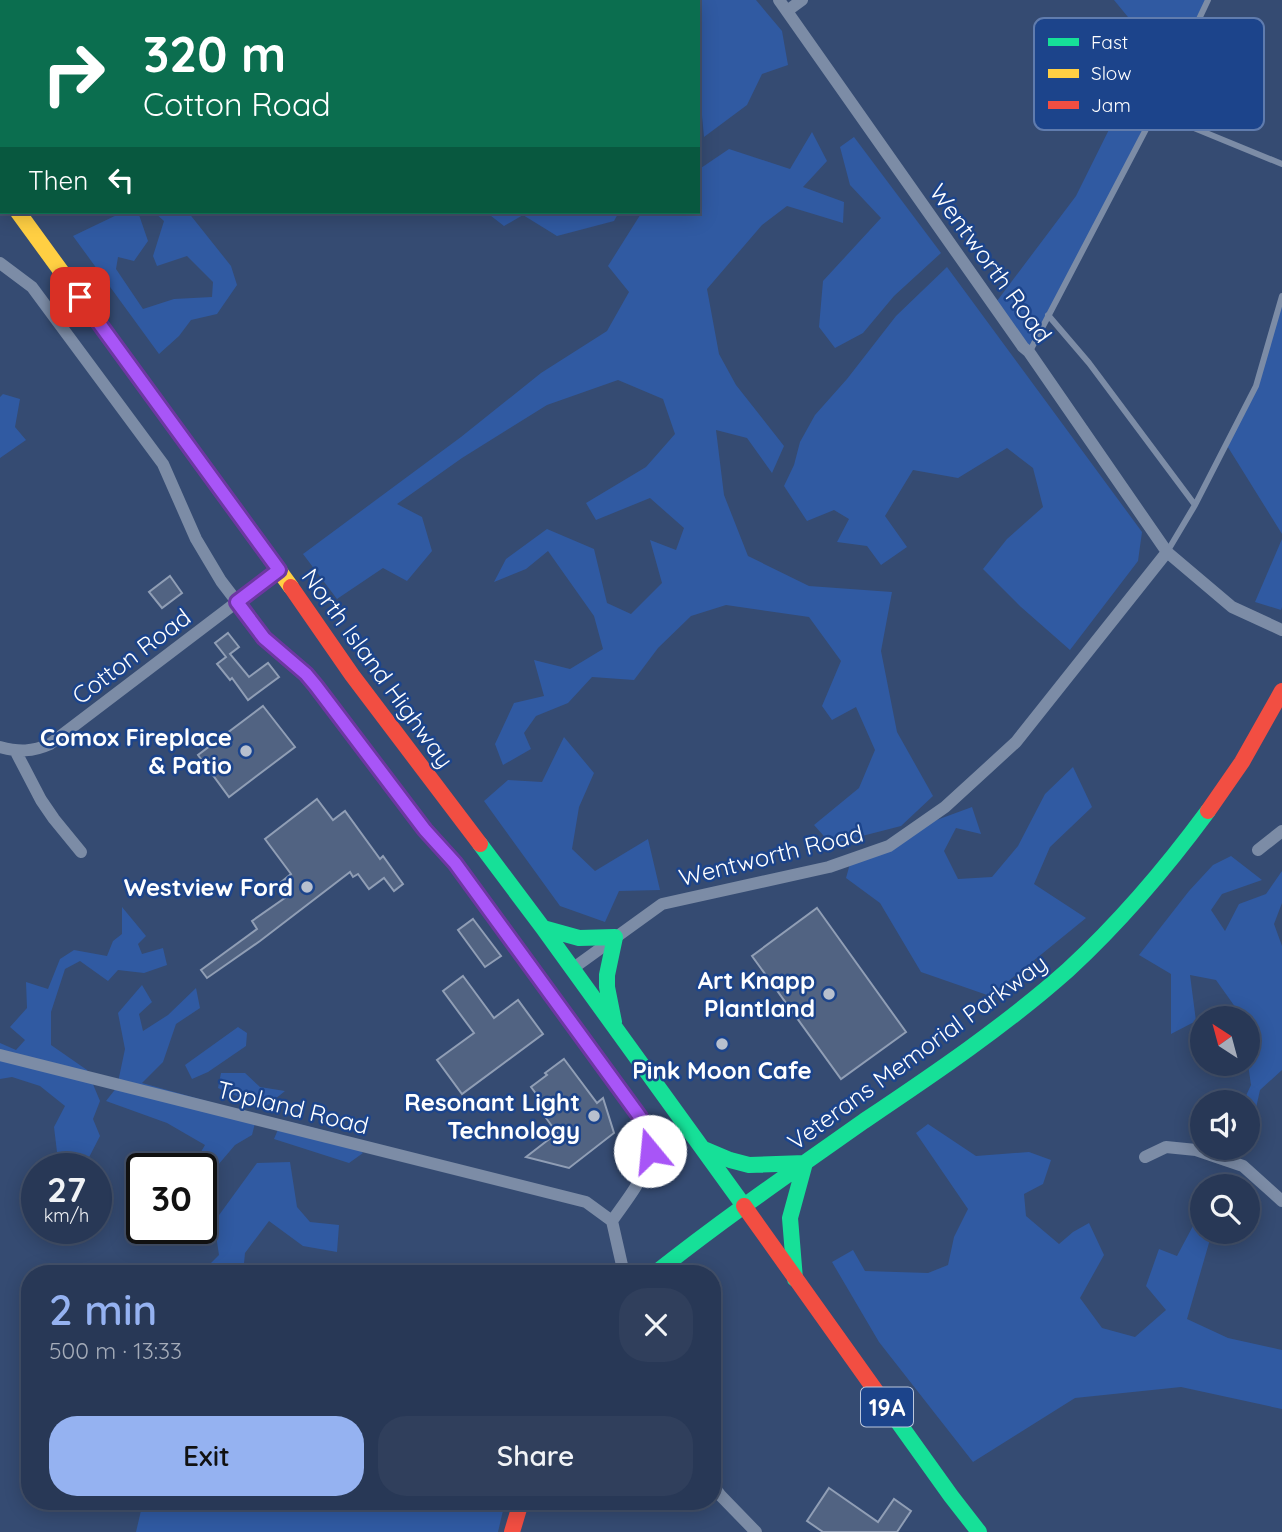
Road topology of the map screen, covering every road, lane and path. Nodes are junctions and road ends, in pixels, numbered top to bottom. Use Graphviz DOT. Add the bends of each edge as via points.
graph roads {
  1 [pos="802,0"];
  2 [pos="1208,0"];
  3 [pos="783,5"];
  4 [pos="1199,18"];
  5 [pos="1146,130"];
  6 [pos="1199,130"];
  7 [pos="1282,164"];
  8 [pos="19,214"];
  9 [pos="0,263"];
  10 [pos="1282,296"];
  11 [pos="1048,315"];
  12 [pos="1029,352"];
  13 [pos="1195,505"];
  14 [pos="1167,552"];
  15 [pos="279,570"];
  16 [pos="237,602"];
  17 [pos="1282,630"];
  18 [pos="1282,691"];
  19 [pos="0,747"];
  20 [pos="16,752"];
  21 [pos="1282,831"];
  22 [pos="1258,850"];
  23 [pos="81,852"];
  24 [pos="543,928"];
  25 [pos="615,937"];
  26 [pos="572,969"];
  27 [pos="615,1027"];
  28 [pos="0,1055"];
  29 [pos="703,1149"];
  30 [pos="1145,1157"];
  31 [pos="805,1163"];
  32 [pos="1282,1201"];
  33 [pos="743,1206"];
  34 [pos="612,1222"];
  35 [pos="622,1265"];
  36 [pos="665,1265"];
  37 [pos="796,1280"];
  38 [pos="721,1496"];
  39 [pos="519,1510"];
  40 [pos="512,1532"];
  41 [pos="756,1532"];
  42 [pos="979,1532"];
  1 -- 3 [label="street"];
  2 -- 4 [label="lane"];
  3 -- 12 [label="street, Wentworth Road"];
  5 -- 11 [label="lane"];
  6 -- 7 [label="lane"];
  8 -- 15 [label="main road, North Island Highway / 19A"];
  9 -- 16 [label="street" via="32,287 163,464 196,539"];
  10 -- 13 [label="lane" via="1256,386"];
  11 -- 12 [label="lane"];
  11 -- 13 [label="lane"];
  12 -- 14 [label="street, Wentworth Road"];
  13 -- 14 [label="lane"];
  14 -- 17 [label="street, Wentworth Road" via="1232,607"];
  14 -- 25 [label="street, Wentworth Road" via="1016,742 945,807 889,846 829,867 662,904"];
  15 -- 16 [label="street, Cotton Road"];
  15 -- 24 [label="main road, North Island Highway / 19A" via="352,675"];
  16 -- 20 [label="street, Cotton Road" via="50,744"];
  16 -- 34 [label="street" via="264,638 306,674 455,863 640,1117 650,1151 639,1180"];
  18 -- 31 [label="main road, Veterans Memorial Parkway" via="1216,804 1138,900 1096,943 1052,984 969,1047"];
  19 -- 20 [label="street"];
  20 -- 23 [label="street" via="54,820"];
  21 -- 22 [label="street"];
  24 -- 25 [label="main road" via="571,938"];
  24 -- 26 [label="main road, North Island Highway / 19A"];
  25 -- 26 [label="street, Wentworth Road"];
  25 -- 27 [label="main road" via="607,987"];
  26 -- 27 [label="main road, North Island Highway / 19A"];
  27 -- 29 [label="main road, North Island Highway / 19A"];
  28 -- 34 [label="street, Topland Road" via="586,1202"];
  29 -- 31 [label="main road" via="749,1165"];
  29 -- 33 [label="main road, 19A"];
  30 -- 32 [label="street" via="1166,1147 1196,1150 1243,1166"];
  31 -- 33 [label="main road, Veterans Memorial Parkway"];
  31 -- 37 [label="main road" via="790,1218"];
  33 -- 36 [label="main road, Veterans Memorial Parkway"];
  33 -- 37 [label="main road, 19A"];
  34 -- 35 [label="street"];
  37 -- 42 [label="main road, 19A"];
  38 -- 41 [label="street"];
  39 -- 40 [label="main road"];
}
